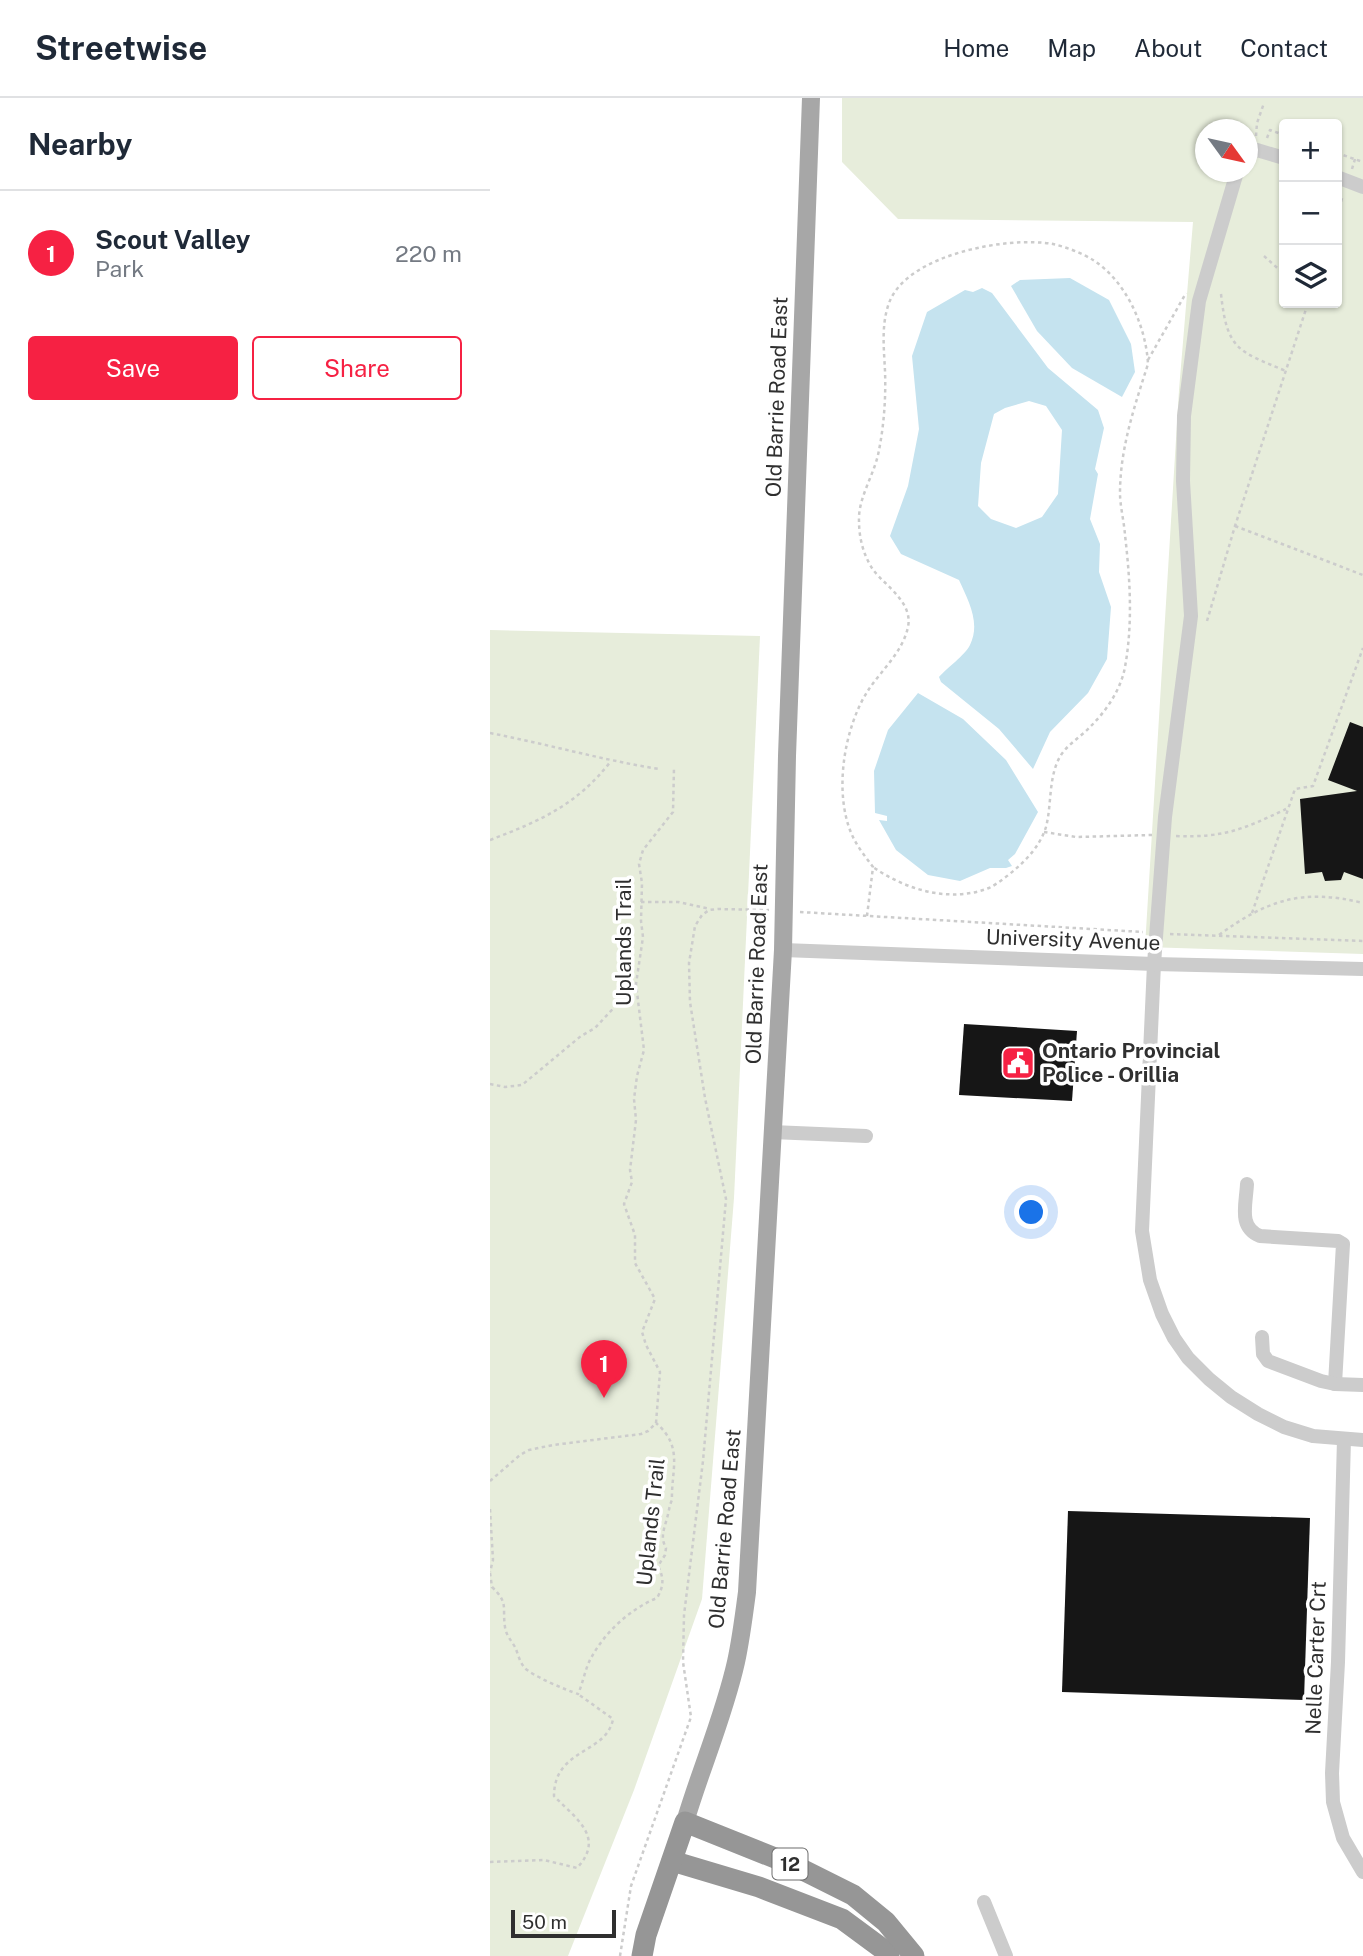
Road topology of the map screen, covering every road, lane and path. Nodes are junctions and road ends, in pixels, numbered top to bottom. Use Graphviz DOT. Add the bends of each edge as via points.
graph roads {
  1 [pos="811,98"];
  2 [pos="1264,103"];
  3 [pos="1258,123"];
  4 [pos="1279,133"];
  5 [pos="1258,148"];
  6 [pos="1258,152"];
  7 [pos="1342,155"];
  8 [pos="1279,157"];
  9 [pos="1363,162"];
  10 [pos="1342,179"];
  11 [pos="1234,182"];
  12 [pos="1363,187"];
  13 [pos="1264,256"];
  14 [pos="1279,270"];
  15 [pos="1189,285"];
  16 [pos="1220,294"];
  17 [pos="1306,308"];
  18 [pos="1148,360"];
  19 [pos="1286,371"];
  20 [pos="1235,526"];
  21 [pos="1363,575"];
  22 [pos="1207,621"];
  23 [pos="1363,649"];
  24 [pos="490,733"];
  25 [pos="612,761"];
  26 [pos="674,768"];
  27 [pos="659,769"];
  28 [pos="490,840"];
  29 [pos="873,867"];
  30 [pos="641,902"];
  31 [pos="1363,903"];
  32 [pos="755,909"];
  33 [pos="715,910"];
  34 [pos="797,911"];
  35 [pos="1252,913"];
  36 [pos="867,916"];
  37 [pos="1156,933"];
  38 [pos="1219,935"];
  39 [pos="1363,941"];
  40 [pos="782,950"];
  41 [pos="1154,964"];
  42 [pos="1363,969"];
  43 [pos="636,984"];
  44 [pos="490,1084"];
  45 [pos="772,1132"];
  46 [pos="866,1136"];
  47 [pos="1247,1184"];
  48 [pos="1262,1337"];
  49 [pos="1335,1384"];
  50 [pos="1363,1385"];
  51 [pos="656,1423"];
  52 [pos="1343,1439"];
  53 [pos="1363,1440"];
  54 [pos="490,1481"];
  55 [pos="490,1509"];
  56 [pos="490,1573"];
  57 [pos="491,1588"];
  58 [pos="578,1694"];
  59 [pos="685,1822"];
  60 [pos="672,1861"];
  61 [pos="490,1862"];
  62 [pos="1363,1872"];
  63 [pos="984,1902"];
  64 [pos="620,1956"];
  65 [pos="642,1956"];
  66 [pos="889,1956"];
  67 [pos="914,1956"];
  68 [pos="1006,1956"];
  1 -- 40 [label="main road, Old Barrie Road East"];
  2 -- 3 [label="path"];
  4 -- 5 [label="path" via="1270,130"];
  6 -- 8 [label="street"];
  7 -- 9 [label="path"];
  10 -- 12 [label="street"];
  11 -- 37 [label="street" via="1199,301 1184,416 1191,616 1165,817"];
  13 -- 14 [label="path"];
  15 -- 18 [label="path"];
  16 -- 19 [label="path" via="1224,324 1234,343"];
  17 -- 19 [label="path"];
  18 -- 29 [label="path" via="1121,469 1129,577 1124,670 1108,706 1060,757 1039,842 1010,873 989,887 969,892 947,895 912,888"];
  18 -- 29 [label="path" via="1132,305 1109,273 1093,260 1054,244 969,249 924,267 893,294 885,320 879,453 858,518 866,557 904,605 909,624 901,645 854,716 843,784 849,827"];
  19 -- 20 [label="path"];
  20 -- 21 [label="path"];
  20 -- 22 [label="path"];
  23 -- 35 [label="path" via="1313,786 1295,789"];
  24 -- 25 [label="path"];
  25 -- 27 [label="path"];
  25 -- 28 [label="path" via="550,816"];
  26 -- 30 [label="path, Uplands Trail" via="673,812 643,850 639,864"];
  29 -- 36 [label="path"];
  30 -- 33 [label="path" via="678,902"];
  30 -- 43 [label="path, Uplands Trail" via="643,937"];
  31 -- 35 [label="path" via="1331,896 1307,898 1285,900"];
  32 -- 33 [label="path"];
  33 -- 64 [label="path" via="698,919 689,963 703,1085 726,1199 684,1615 682,1661 691,1717 631,1886"];
  34 -- 36 [label="path"];
  35 -- 38 [label="path"];
  36 -- 37 [label="path"];
  37 -- 38 [label="path"];
  37 -- 41 [label="street"];
  38 -- 39 [label="path"];
  40 -- 41 [label="street, University Avenue"];
  40 -- 45 [label="main road, Old Barrie Road East"];
  41 -- 42 [label="street, University Avenue"];
  41 -- 52 [label="street" via="1142,1231 1150,1280 1162,1314 1188,1358 1231,1397 1284,1427"];
  43 -- 44 [label="path" via="595,1028 522,1084"];
  43 -- 51 [label="path, Uplands Trail" via="645,1050 634,1099 632,1182 624,1204 635,1235 635,1264 655,1299 642,1332 660,1372"];
  45 -- 46 [label="street"];
  45 -- 59 [label="main road, Old Barrie Road East" via="747,1592 736,1662"];
  47 -- 49 [label="street" via="1245,1224 1255,1234 1343,1244"];
  48 -- 49 [label="street" via="1268,1361"];
  49 -- 50 [label="street"];
  51 -- 54 [label="path" via="641,1434 529,1450"];
  51 -- 58 [label="path, Uplands Trail" via="665,1430 675,1452 672,1500 662,1534 666,1548 658,1566 663,1585 657,1598 611,1630 590,1659"];
  52 -- 53 [label="street"];
  52 -- 62 [label="street, Nelle Carter Crt" via="1333,1802 1343,1838"];
  55 -- 56 [label="path"];
  56 -- 57 [label="path"];
  57 -- 58 [label="path" via="502,1596 507,1634 521,1664 530,1674"];
  58 -- 61 [label="path" via="614,1719 612,1730 576,1755 554,1785 554,1796 584,1825 589,1852 577,1868 544,1860"];
  59 -- 60 [label="highway"];
  59 -- 67 [label="highway, 12" via="853,1895 886,1922"];
  60 -- 65 [label="highway"];
  60 -- 66 [label="highway" via="842,1919"];
  63 -- 68 [label="street"];
}
